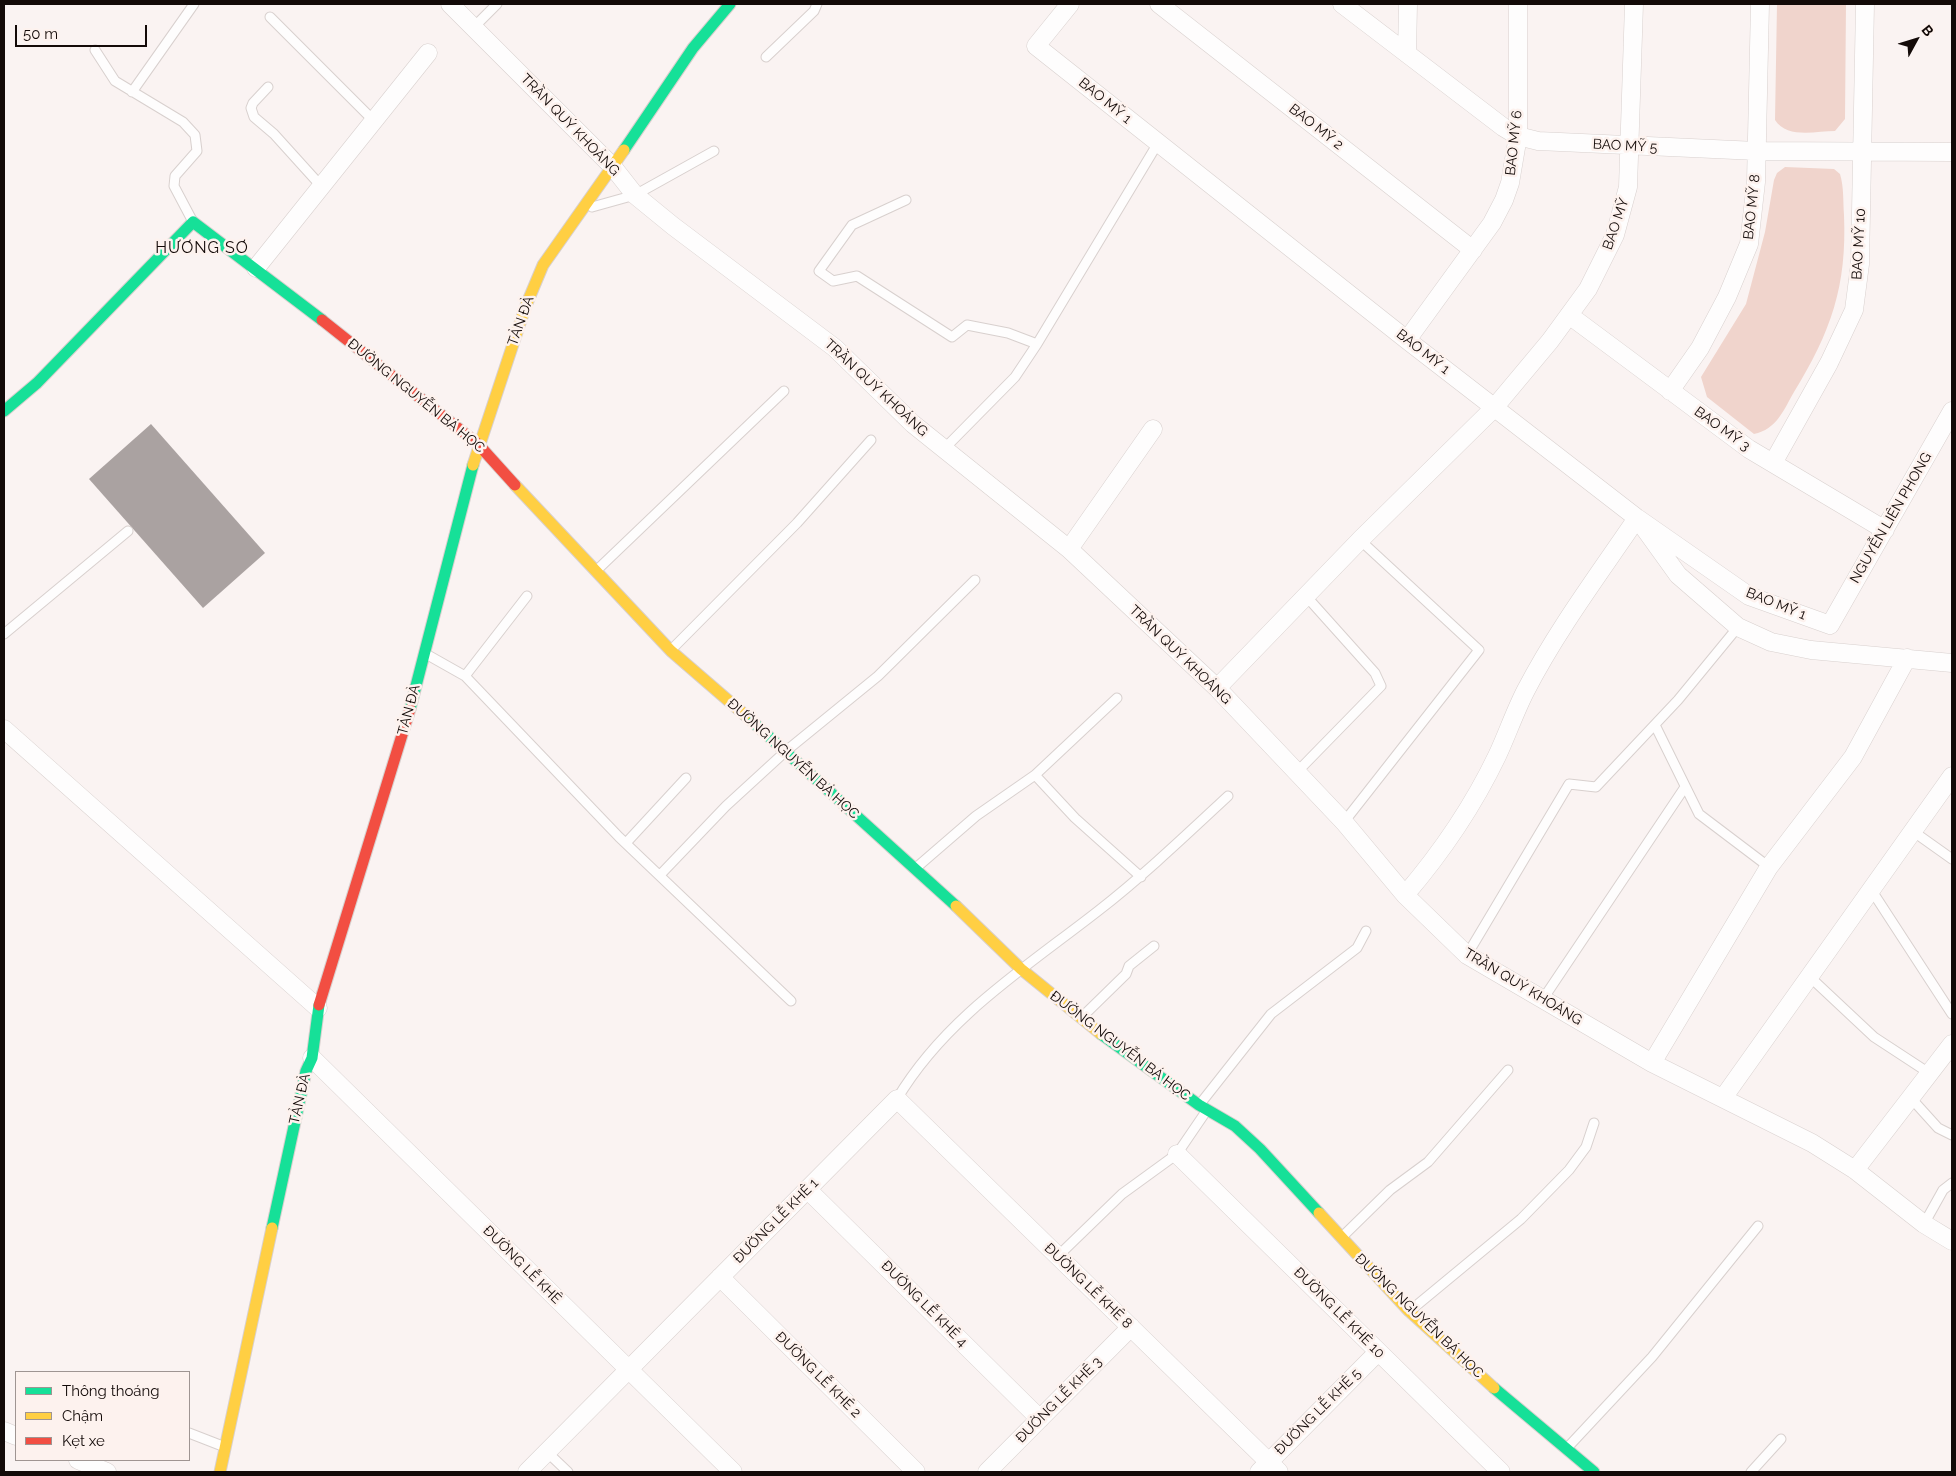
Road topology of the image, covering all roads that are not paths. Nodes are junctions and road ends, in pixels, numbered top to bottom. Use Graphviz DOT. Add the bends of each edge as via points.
graph roads {
  1 [pos="194,4"];
  2 [pos="450,4"];
  3 [pos="497,4"];
  4 [pos="730,4"];
  5 [pos="808,4"];
  6 [pos="1070,4"];
  7 [pos="1159,4"];
  8 [pos="1342,4"];
  9 [pos="1408,4"];
  10 [pos="1518,4"];
  11 [pos="1634,4"];
  12 [pos="1760,4"];
  13 [pos="1865,4"];
  14 [pos="816,8"];
  15 [pos="270,17"];
  16 [pos="474,27"];
  17 [pos="95,50"];
  18 [pos="428,53"];
  19 [pos="1407,54"];
  20 [pos="766,57"];
  21 [pos="268,86"];
  22 [pos="132,92"];
  23 [pos="374,121"];
  24 [pos="1518,136"];
  25 [pos="1158,143"];
  26 [pos="1631,147"];
  27 [pos="714,151"];
  28 [pos="1757,151"];
  29 [pos="1862,152"];
  30 [pos="1952,152"];
  31 [pos="613,167"];
  32 [pos="321,186"];
  33 [pos="635,195"];
  34 [pos="906,200"];
  35 [pos="582,210"];
  36 [pos="193,222"];
  37 [pos="1472,250"];
  38 [pos="256,268"];
  39 [pos="1569,315"];
  40 [pos="1407,340"];
  41 [pos="1037,344"];
  42 [pos="784,391"];
  43 [pos="1670,391"];
  44 [pos="1494,408"];
  45 [pos="4,411"];
  46 [pos="1952,411"];
  47 [pos="1153,429"];
  48 [pos="871,440"];
  49 [pos="478,444"];
  50 [pos="944,449"];
  51 [pos="1773,463"];
  52 [pos="1637,518"];
  53 [pos="1885,530"];
  54 [pos="128,531"];
  55 [pos="1360,540"];
  56 [pos="1069,550"];
  57 [pos="596,571"];
  58 [pos="975,580"];
  59 [pos="527,596"];
  60 [pos="1306,596"];
  61 [pos="1830,625"];
  62 [pos="1738,627"];
  63 [pos="4,634"];
  64 [pos="670,651"];
  65 [pos="424,653"];
  66 [pos="1907,658"];
  67 [pos="1952,663"];
  68 [pos="465,676"];
  69 [pos="1217,688"];
  70 [pos="1117,698"];
  71 [pos="1655,725"];
  72 [pos="4,729"];
  73 [pos="786,751"];
  74 [pos="1297,772"];
  75 [pos="1035,775"];
  76 [pos="1952,776"];
  77 [pos="686,778"];
  78 [pos="1685,787"];
  79 [pos="1228,796"];
  80 [pos="1344,822"];
  81 [pos="1914,832"];
  82 [pos="626,843"];
  83 [pos="1952,859"];
  84 [pos="1769,867"];
  85 [pos="914,869"];
  86 [pos="660,875"];
  87 [pos="1141,876"];
  88 [pos="1872,891"];
  89 [pos="1405,895"];
  90 [pos="1366,931"];
  91 [pos="1154,946"];
  92 [pos="1466,955"];
  93 [pos="1021,969"];
  94 [pos="1810,977"];
  95 [pos="1543,999"];
  96 [pos="791,1001"];
  97 [pos="318,1008"];
  98 [pos="1952,1014"];
  99 [pos="1080,1019"];
  100 [pos="1952,1044"];
  101 [pos="312,1058"];
  102 [pos="1652,1062"];
  103 [pos="1508,1070"];
  104 [pos="1929,1073"];
  105 [pos="1910,1097"];
  106 [pos="1723,1098"];
  107 [pos="897,1099"];
  108 [pos="1203,1108"];
  109 [pos="1594,1124"];
  110 [pos="1952,1135"];
  111 [pos="1177,1154"];
  112 [pos="1855,1170"];
  113 [pos="1952,1183"];
  114 [pos="807,1189"];
  115 [pos="1924,1224"];
  116 [pos="1758,1226"];
  117 [pos="1340,1238"];
  118 [pos="1952,1241"];
  119 [pos="1058,1256"];
  120 [pos="720,1277"];
  121 [pos="1409,1311"];
  122 [pos="1131,1328"];
  123 [pos="1378,1352"];
  124 [pos="628,1370"];
  125 [pos="1040,1419"];
  126 [pos="190,1433"];
  127 [pos="1781,1439"];
  128 [pos="225,1447"];
  129 [pos="1567,1448"];
  130 [pos="548,1452"];
  131 [pos="80,1461"];
  132 [pos="1269,1469"];
  133 [pos="107,1472"];
  134 [pos="220,1472"];
  135 [pos="527,1472"];
  136 [pos="568,1472"];
  137 [pos="733,1472"];
  138 [pos="916,1472"];
  139 [pos="987,1472"];
  140 [pos="1501,1472"];
  141 [pos="1594,1472"];
  142 [pos="1751,1472"];
  1 -- 22 [label="lane"];
  2 -- 16 [label="street, TRẦN QUÝ KHOÁNG"];
  3 -- 16 [label="lane"];
  4 -- 31 [label="street, TẢN ĐÀ" via="694,48"];
  5 -- 14 [label="lane"];
  6 -- 25 [label="street, BAO MỸ 1" via="1036,46"];
  7 -- 37 [label="street, BAO MỸ 2"];
  8 -- 19 [label="street, BAO MỸ 5"];
  9 -- 19 [label="street"];
  10 -- 24 [label="street, BAO MỸ 6"];
  11 -- 26 [label="street, BAO MỸ"];
  12 -- 28 [label="street, BAO MỸ 8"];
  13 -- 29 [label="street, BAO MỸ 10"];
  14 -- 20 [label="lane"];
  15 -- 23 [label="lane"];
  16 -- 31 [label="street, TRẦN QUÝ KHOÁNG"];
  17 -- 22 [label="lane" via="115,81"];
  18 -- 23 [label="street"];
  19 -- 24 [label="street, BAO MỸ 5"];
  21 -- 32 [label="lane" via="253,103 254,117 274,134"];
  22 -- 36 [label="lane" via="183,122 195,135 196,151 175,176 174,186"];
  23 -- 32 [label="street"];
  24 -- 26 [label="street, BAO MỸ 5" via="1538,141"];
  24 -- 37 [label="street, BAO MỸ 6" via="1504,200"];
  25 -- 40 [label="street, BAO MỸ 1"];
  25 -- 41 [label="lane"];
  26 -- 28 [label="street, BAO MỸ 5"];
  26 -- 39 [label="street, BAO MỸ" via="1628,187 1615,236 1588,289"];
  27 -- 33 [label="lane"];
  28 -- 29 [label="street, BAO MỸ 5"];
  28 -- 43 [label="street, BAO MỸ 8" via="1749,244 1727,297 1700,348"];
  29 -- 30 [label="street, BAO MỸ 5"];
  29 -- 51 [label="street, BAO MỸ 10" via="1860,264 1854,310 1829,363"];
  31 -- 33 [label="street, TRẦN QUÝ KHOÁNG"];
  31 -- 35 [label="street, TẢN ĐÀ"];
  32 -- 38 [label="street"];
  33 -- 35 [label="lane"];
  33 -- 50 [label="street, TRẦN QUÝ KHOÁNG" via="835,348 913,424"];
  34 -- 41 [label="lane" via="852,225 819,271 833,281 857,276 952,336 967,324 1008,333"];
  35 -- 49 [label="street, TẢN ĐÀ" via="543,265"];
  36 -- 38 [label="street, ĐƯỜNG NGUYỄN BÁ HỌC"];
  36 -- 45 [label="street" via="37,383"];
  37 -- 40 [label="street, BAO MỸ 6"];
  38 -- 49 [label="street, ĐƯỜNG NGUYỄN BÁ HỌC"];
  39 -- 43 [label="street, BAO MỸ 3"];
  39 -- 44 [label="street, BAO MỸ"];
  40 -- 44 [label="street, BAO MỸ 1"];
  41 -- 50 [label="lane" via="1015,377"];
  42 -- 57 [label="lane"];
  43 -- 51 [label="street, BAO MỸ 3"];
  44 -- 52 [label="street, BAO MỸ 1"];
  44 -- 55 [label="street, BAO MỸ"];
  46 -- 53 [label="street, NGUYỄN LIÊN PHONG"];
  47 -- 56 [label="street"];
  48 -- 64 [label="lane" via="797,523"];
  49 -- 57 [label="street, ĐƯỜNG NGUYỄN BÁ HỌC"];
  49 -- 65 [label="street, TẢN ĐÀ"];
  50 -- 56 [label="street, TRẦN QUÝ KHOÁNG"];
  51 -- 53 [label="street, BAO MỸ 3"];
  52 -- 61 [label="street, BAO MỸ 1" via="1749,596"];
  52 -- 62 [label="street" via="1678,575"];
  52 -- 89 [label="street" via="1526,690 1472,803 1426,871"];
  53 -- 61 [label="street, NGUYỄN LIÊN PHONG"];
  54 -- 63 [label="lane"];
  55 -- 60 [label="street, BAO MỸ"];
  55 -- 80 [label="lane" via="1479,650"];
  56 -- 69 [label="street, TRẦN QUÝ KHOÁNG"];
  57 -- 64 [label="street, ĐƯỜNG NGUYỄN BÁ HỌC"];
  58 -- 73 [label="lane" via="878,676"];
  59 -- 68 [label="lane"];
  60 -- 69 [label="street, BAO MỸ"];
  60 -- 74 [label="lane" via="1375,673 1381,686"];
  62 -- 66 [label="street" via="1771,642 1811,650"];
  62 -- 71 [label="lane"];
  64 -- 73 [label="street, ĐƯỜNG NGUYỄN BÁ HỌC"];
  65 -- 68 [label="lane"];
  65 -- 97 [label="street, TẢN ĐÀ" via="410,710"];
  66 -- 67 [label="street"];
  66 -- 84 [label="street" via="1853,757"];
  68 -- 82 [label="lane"];
  69 -- 74 [label="street, TRẦN QUÝ KHOÁNG"];
  70 -- 75 [label="lane"];
  71 -- 78 [label="lane"];
  71 -- 92 [label="lane" via="1596,787 1569,784"];
  72 -- 97 [label="street"];
  73 -- 85 [label="street, ĐƯỜNG NGUYỄN BÁ HỌC"];
  73 -- 86 [label="lane" via="726,806"];
  74 -- 80 [label="street, TRẦN QUÝ KHOÁNG"];
  75 -- 85 [label="lane" via="976,816"];
  75 -- 87 [label="lane" via="1074,818"];
  76 -- 81 [label="street"];
  77 -- 82 [label="lane"];
  78 -- 84 [label="lane" via="1698,814"];
  78 -- 95 [label="lane"];
  79 -- 87 [label="lane, ĐƯỜNG LỄ KHÊ 1"];
  80 -- 89 [label="street, TRẦN QUÝ KHOÁNG"];
  81 -- 83 [label="lane"];
  81 -- 88 [label="street"];
  82 -- 86 [label="lane"];
  84 -- 102 [label="street"];
  85 -- 93 [label="street, ĐƯỜNG NGUYỄN BÁ HỌC"];
  86 -- 96 [label="lane"];
  87 -- 93 [label="lane, ĐƯỜNG LỄ KHÊ 1"];
  88 -- 94 [label="street"];
  88 -- 98 [label="lane"];
  89 -- 92 [label="street, TRẦN QUÝ KHOÁNG"];
  90 -- 108 [label="lane" via="1357,948 1271,1014"];
  91 -- 99 [label="lane" via="1129,966 1126,974"];
  92 -- 95 [label="street, TRẦN QUÝ KHOÁNG"];
  93 -- 99 [label="street, ĐƯỜNG NGUYỄN BÁ HỌC"];
  93 -- 107 [label="lane, ĐƯỜNG LỄ KHÊ 1" via="986,996 914,1070"];
  94 -- 104 [label="lane" via="1874,1037"];
  94 -- 106 [label="street"];
  95 -- 102 [label="street, TRẦN QUÝ KHOÁNG"];
  97 -- 101 [label="street, TẢN ĐÀ"];
  99 -- 108 [label="street, ĐƯỜNG NGUYỄN BÁ HỌC"];
  100 -- 104 [label="street"];
  101 -- 124 [label="street, ĐƯỜNG LỄ KHÊ"];
  101 -- 128 [label="street, TẢN ĐÀ" via="306,1071"];
  102 -- 106 [label="street, TRẦN QUÝ KHOÁNG"];
  103 -- 117 [label="lane" via="1428,1162 1390,1190"];
  104 -- 105 [label="street"];
  105 -- 110 [label="lane" via="1938,1128"];
  105 -- 112 [label="street"];
  106 -- 112 [label="street, TRẦN QUÝ KHOÁNG" via="1812,1143"];
  107 -- 114 [label="street, ĐƯỜNG LỄ KHÊ 1"];
  107 -- 119 [label="street, ĐƯỜNG LỄ KHÊ 8"];
  108 -- 111 [label="lane"];
  108 -- 117 [label="street, ĐƯỜNG NGUYỄN BÁ HỌC" via="1235,1126"];
  109 -- 121 [label="lane" via="1586,1147 1569,1170 1528,1212"];
  111 -- 119 [label="lane" via="1122,1194"];
  111 -- 123 [label="street, ĐƯỜNG LỄ KHÊ 10"];
  112 -- 115 [label="street, TRẦN QUÝ KHOÁNG"];
  113 -- 115 [label="lane" via="1943,1190"];
  114 -- 120 [label="street, ĐƯỜNG LỄ KHÊ 1"];
  114 -- 125 [label="street, ĐƯỜNG LỄ KHÊ 4"];
  115 -- 118 [label="street, TRẦN QUÝ KHOÁNG"];
  116 -- 129 [label="lane" via="1652,1357"];
  117 -- 121 [label="street, ĐƯỜNG NGUYỄN BÁ HỌC"];
  119 -- 122 [label="street, ĐƯỜNG LỄ KHÊ 8"];
  120 -- 124 [label="street, ĐƯỜNG LỄ KHÊ 1"];
  120 -- 138 [label="street, ĐƯỜNG LỄ KHÊ 2"];
  121 -- 129 [label="street, ĐƯỜNG NGUYỄN BÁ HỌC" via="1490,1385"];
  122 -- 125 [label="street, ĐƯỜNG LỄ KHÊ 3"];
  122 -- 132 [label="street, ĐƯỜNG LỄ KHÊ 8"];
  123 -- 132 [label="street, ĐƯỜNG LỄ KHÊ 5"];
  123 -- 140 [label="street, ĐƯỜNG LỄ KHÊ 10"];
  124 -- 130 [label="street, ĐƯỜNG LỄ KHÊ 1"];
  124 -- 137 [label="street, ĐƯỜNG LỄ KHÊ"];
  125 -- 139 [label="street, ĐƯỜNG LỄ KHÊ 3"];
  126 -- 128 [label="lane"];
  127 -- 142 [label="lane"];
  128 -- 134 [label="street, TẢN ĐÀ"];
  129 -- 141 [label="street, ĐƯỜNG NGUYỄN BÁ HỌC"];
  130 -- 135 [label="street, ĐƯỜNG LỄ KHÊ 1"];
  130 -- 136 [label="lane"];
  131 -- 133 [label="street"];
}
